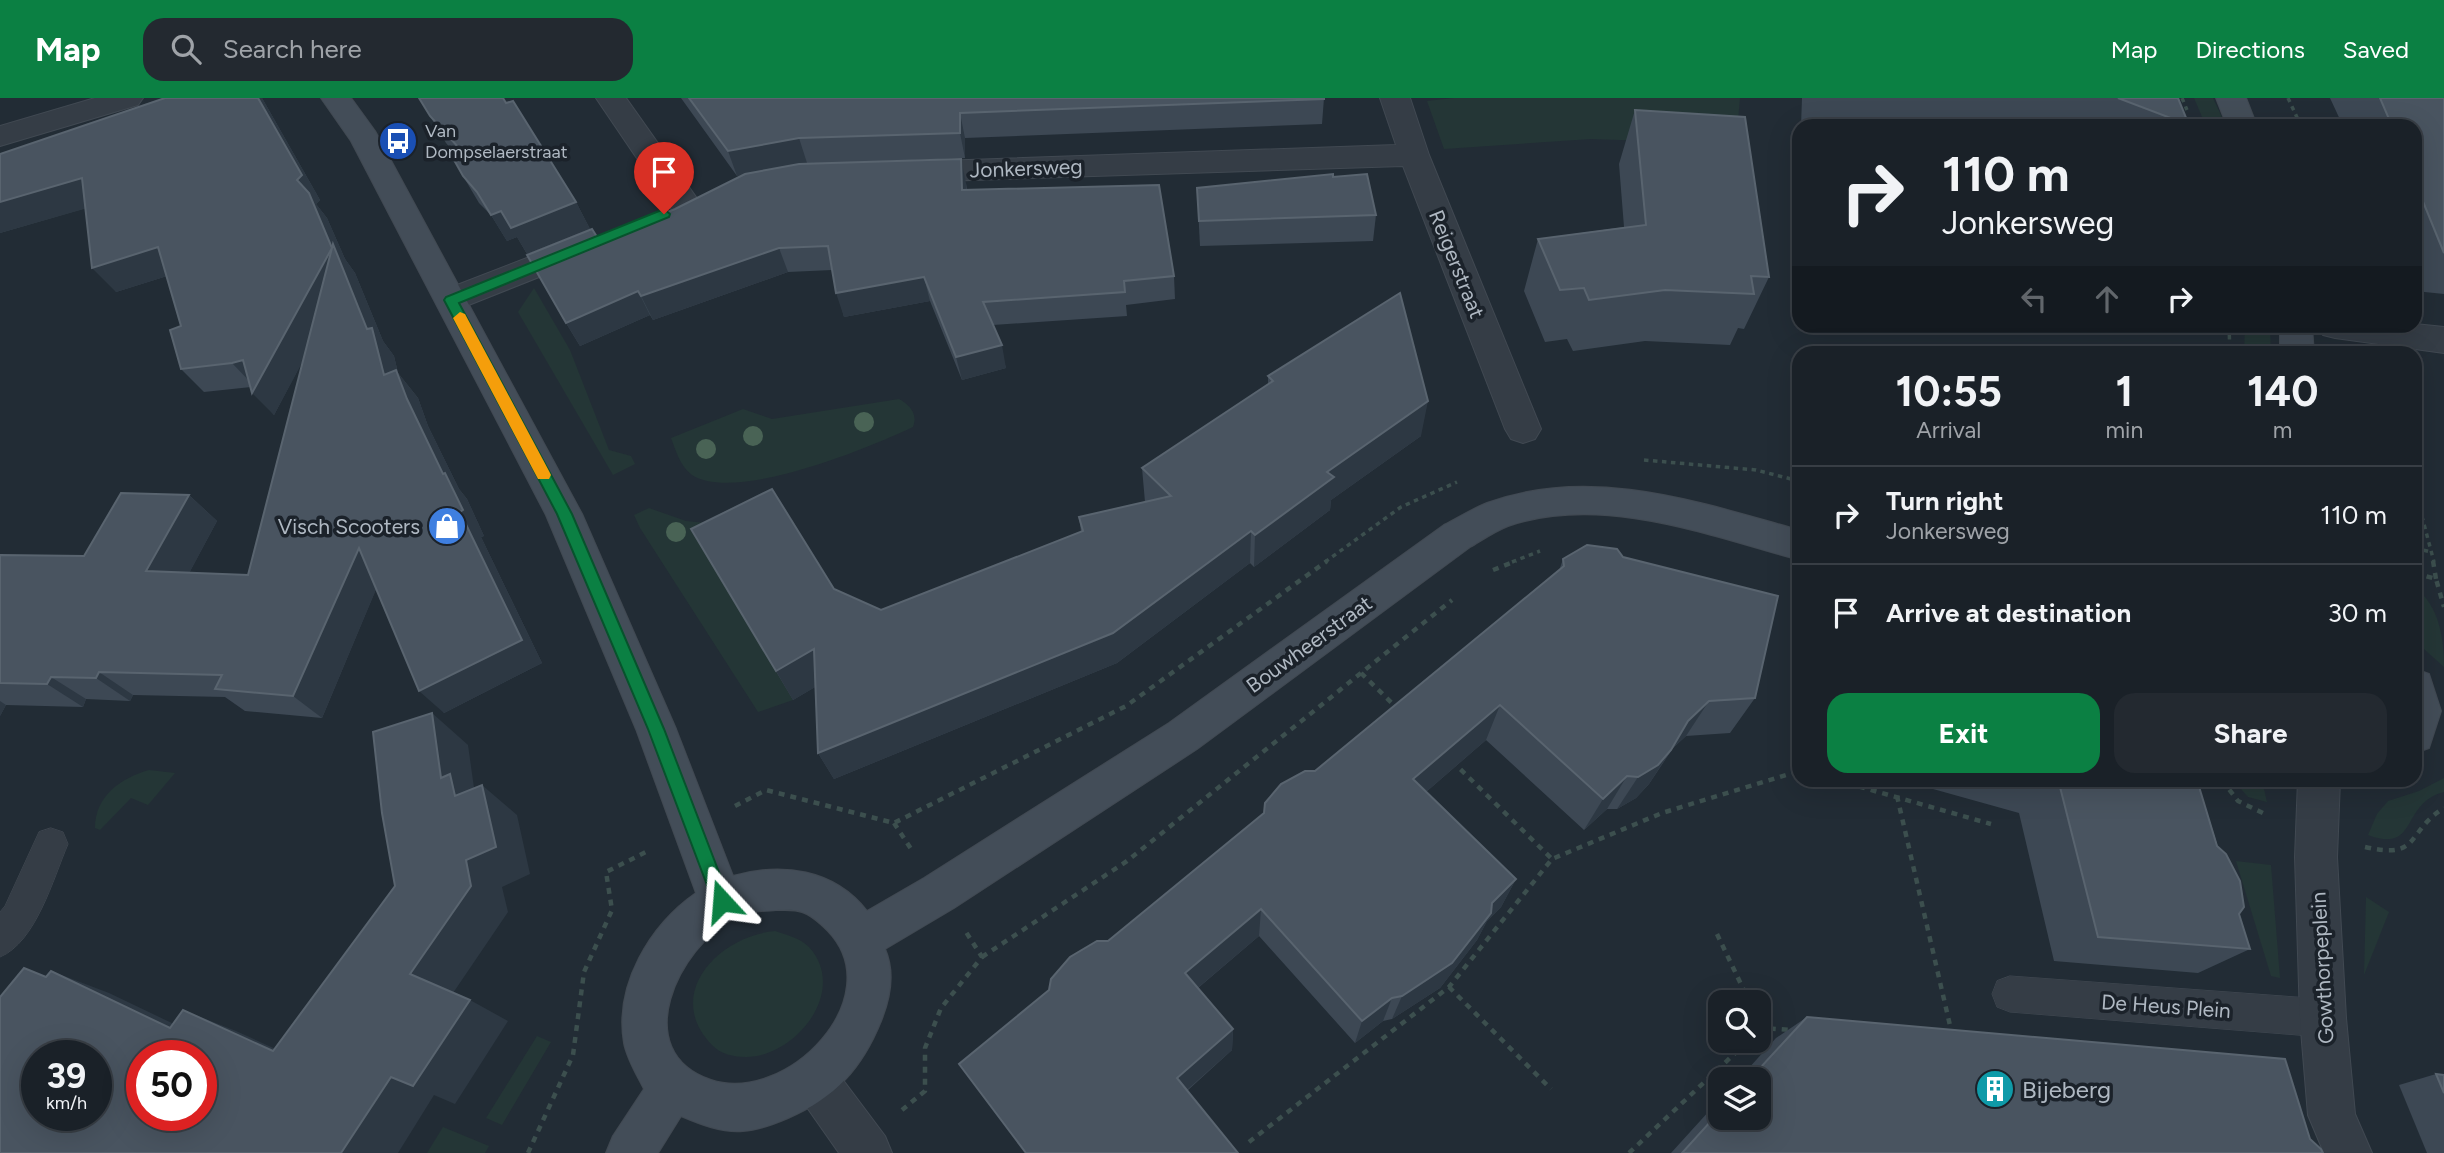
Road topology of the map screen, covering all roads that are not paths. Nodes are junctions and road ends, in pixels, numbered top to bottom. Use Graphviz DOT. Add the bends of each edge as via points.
graph roads {
  1 [pos="336,98"];
  2 [pos="611,98"];
  3 [pos="1395,98"];
  4 [pos="2231,98"];
  5 [pos="118,99"];
  6 [pos="2239,119"];
  7 [pos="0,136"];
  8 [pos="1414,155"];
  9 [pos="890,173"];
  10 [pos="716,193"];
  11 [pos="610,236"];
  12 [pos="451,300"];
  13 [pos="2390,333"];
  14 [pos="2444,340"];
  15 [pos="1523,429"];
  16 [pos="1792,543"];
  17 [pos="2319,787"];
  18 [pos="51,844"];
  19 [pos="722,901"];
  20 [pos="0,939"];
  21 [pos="860,939"];
  22 [pos="2010,994"];
  23 [pos="2323,1018"];
  24 [pos="815,1080"];
  25 [pos="673,1086"];
  26 [pos="865,1148"];
  27 [pos="631,1153"];
  28 [pos="2348,1153"];
  1 -- 12 [label="main road" via="364,138"];
  2 -- 10 [label="street" via="672,210"];
  3 -- 8 [label="street, Reigerstraat"];
  4 -- 6 [label="main road"];
  5 -- 7 [label="street"];
  8 -- 9 [label="street, Jonkersweg"];
  8 -- 15 [label="street, Reigerstraat"];
  11 -- 12 [label="street"];
  12 -- 19 [label="main road" via="564,514 656,729"];
  13 -- 14 [label="street"];
  16 -- 21 [label="main road, Bouwheerstraat" via="1652,507 1606,501 1542,504 1504,512 1457,536 1183,736"];
  17 -- 23 [label="street, Gowthorpeplein" via="2316,857"];
  18 -- 20 [label="lane" via="18,918"];
  19 -- 21 [label="main road" via="749,892 803,891 846,918"];
  19 -- 25 [label="main road" via="680,932 652,976 644,1024 648,1047"];
  21 -- 24 [label="main road" via="867,961 863,1012 836,1060"];
  22 -- 23 [label="lane, De Heus Plein"];
  23 -- 28 [label="street, Gowthorpeplein" via="2332,1115"];
  24 -- 25 [label="main road" via="777,1100 726,1108 697,1101"];
  24 -- 26 [label="street"];
  25 -- 27 [label="main road"];
}
